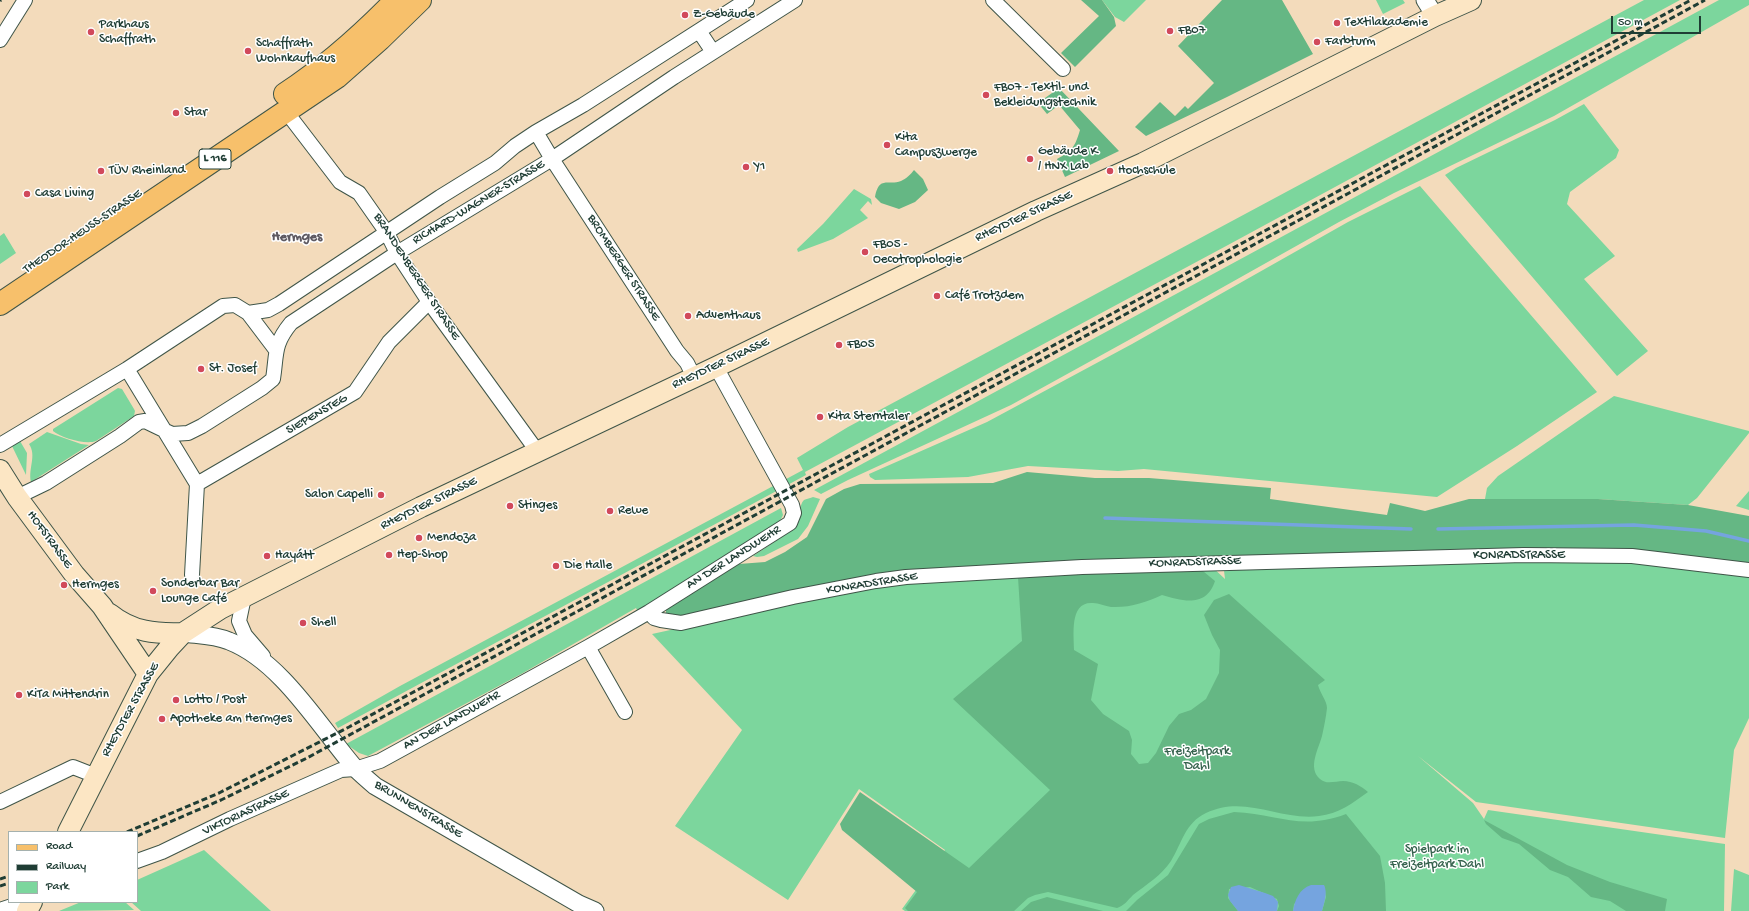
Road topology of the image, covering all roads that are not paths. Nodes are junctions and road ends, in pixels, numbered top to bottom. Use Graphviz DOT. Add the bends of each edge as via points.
graph roads {
  1 [pos="25,0"];
  2 [pos="396,0"];
  3 [pos="420,0"];
  4 [pos="747,0"];
  5 [pos="795,0"];
  6 [pos="993,0"];
  7 [pos="1471,0"];
  8 [pos="1430,8"];
  9 [pos="699,31"];
  10 [pos="0,40"];
  11 [pos="713,52"];
  12 [pos="1063,69"];
  13 [pos="304,81"];
  14 [pos="287,111"];
  15 [pos="536,132"];
  16 [pos="552,158"];
  17 [pos="387,232"];
  18 [pos="397,253"];
  19 [pos="0,288"];
  20 [pos="429,302"];
  21 [pos="0,304"];
  22 [pos="248,313"];
  23 [pos="276,350"];
  24 [pos="716,367"];
  25 [pos="127,369"];
  26 [pos="694,377"];
  27 [pos="165,432"];
  28 [pos="0,445"];
  29 [pos="537,451"];
  30 [pos="0,470"];
  31 [pos="197,484"];
  32 [pos="17,497"];
  33 [pos="1749,570"];
  34 [pos="192,575"];
  35 [pos="244,597"];
  36 [pos="102,606"];
  37 [pos="649,612"];
  38 [pos="183,634"];
  39 [pos="588,647"];
  40 [pos="273,669"];
  41 [pos="148,674"];
  42 [pos="625,712"];
  43 [pos="356,768"];
  44 [pos="96,776"];
  45 [pos="0,802"];
  46 [pos="68,831"];
  47 [pos="138,861"];
  48 [pos="21,903"];
  49 [pos="0,910"];
  50 [pos="595,911"];
  1 -- 10 [label="street"];
  2 -- 13 [label="main road, THEODOR-HEUSS-STRASSE / L 116" via="349,46"];
  3 -- 14 [label="main road, THEODOR-HEUSS-STRASSE / L 116" via="337,78"];
  4 -- 9 [label="street, RICHARD-WAGNER-STRASSE"];
  5 -- 11 [label="street, RICHARD-WAGNER-STRASSE"];
  6 -- 12 [label="street"];
  7 -- 8 [label="main road, RHEYDTER STRASSE"];
  8 -- 24 [label="main road, RHEYDTER STRASSE" via="1143,163 1036,211"];
  9 -- 11 [label="street"];
  9 -- 15 [label="street, RICHARD-WAGNER-STRASSE"];
  11 -- 16 [label="street, RICHARD-WAGNER-STRASSE"];
  13 -- 14 [label="street, THEODOR-HEUSS-STRASSE"];
  13 -- 19 [label="main road, THEODOR-HEUSS-STRASSE / L 116"];
  14 -- 17 [label="street, BRANDENBERGER STRASSE" via="340,182 359,192"];
  14 -- 21 [label="main road, THEODOR-HEUSS-STRASSE / L 116"];
  15 -- 16 [label="street, RICHARD-WAGNER-STRASSE"];
  15 -- 17 [label="street, RICHARD-WAGNER-STRASSE" via="495,163"];
  16 -- 18 [label="street, RICHARD-WAGNER-STRASSE"];
  16 -- 26 [label="street, BROMBERGER STRASSE"];
  17 -- 18 [label="street, BRANDENBERGER STRASSE"];
  17 -- 22 [label="street, RICHARD-WAGNER-STRASSE" via="279,304 268,310"];
  18 -- 20 [label="street, BRANDENBERGER STRASSE"];
  18 -- 23 [label="street, RICHARD-WAGNER-STRASSE" via="291,323 283,332"];
  20 -- 29 [label="street, BRANDENBERGER STRASSE"];
  20 -- 31 [label="street, SIEPENSTEG" via="390,342 355,392"];
  22 -- 23 [label="street"];
  22 -- 25 [label="street, RICHARD-WAGNER-STRASSE" via="235,306 223,306"];
  23 -- 27 [label="street, RICHARD-WAGNER-STRASSE" via="273,379 262,388 192,432"];
  24 -- 26 [label="main road, RHEYDTER STRASSE"];
  24 -- 37 [label="street, AN DER LANDWEHR" via="792,505 794,513 790,523"];
  25 -- 27 [label="street"];
  25 -- 28 [label="street, RICHARD-WAGNER-STRASSE"];
  26 -- 29 [label="main road, RHEYDTER STRASSE"];
  27 -- 31 [label="street"];
  27 -- 32 [label="street, RICHARD-WAGNER-STRASSE" via="145,421 139,422 46,483"];
  29 -- 35 [label="main road, RHEYDTER STRASSE" via="388,523"];
  30 -- 32 [label="main road, HOFSTRASSE"];
  31 -- 34 [label="street"];
  32 -- 36 [label="main road, HOFSTRASSE" via="74,574"];
  33 -- 37 [label="street, KONRADSTRASSE" via="1632,556 1532,555 1089,567 906,577 876,581 681,623 654,618"];
  35 -- 38 [label="main road, RHEYDTER STRASSE" via="210,615"];
  35 -- 40 [label="street, BRUNNENSTRASSE" via="239,621 245,635"];
  36 -- 38 [label="main road, HOFSTRASSE" via="120,622 140,631"];
  36 -- 41 [label="main road, HOFSTRASSE"];
  37 -- 39 [label="street, AN DER LANDWEHR"];
  38 -- 40 [label="street, BRUNNENSTRASSE" via="228,640 246,649"];
  38 -- 41 [label="main road, RHEYDTER STRASSE"];
  39 -- 42 [label="street"];
  39 -- 43 [label="street, AN DER LANDWEHR" via="380,760"];
  40 -- 43 [label="street, BRUNNENSTRASSE"];
  41 -- 44 [label="main road, RHEYDTER STRASSE"];
  43 -- 47 [label="street, VIKTORIASTRASSE" via="340,770"];
  43 -- 50 [label="street, BRUNNENSTRASSE" via="375,786"];
  44 -- 45 [label="street" via="73,767"];
  44 -- 46 [label="main road, RHEYDTER STRASSE"];
  48 -- 49 [label="street"];
}
